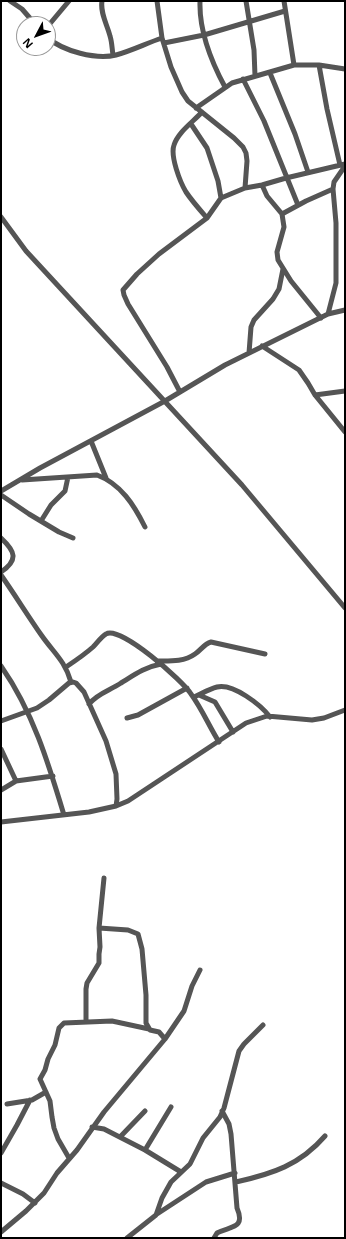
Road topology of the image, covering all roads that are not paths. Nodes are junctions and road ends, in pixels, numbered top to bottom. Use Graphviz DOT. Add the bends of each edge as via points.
graph roads {
  1 [pos="10,1"];
  2 [pos="69,1"];
  3 [pos="102,1"];
  4 [pos="157,1"];
  5 [pos="200,1"];
  6 [pos="246,1"];
  7 [pos="284,1"];
  8 [pos="285,11"];
  9 [pos="28,16"];
  10 [pos="56,16"];
  11 [pos="250,22"];
  12 [pos="204,35"];
  13 [pos="163,40"];
  14 [pos="56,44"];
  15 [pos="113,55"];
  16 [pos="294,65"];
  17 [pos="319,65"];
  18 [pos="345,68"];
  19 [pos="270,73"];
  20 [pos="255,76"];
  21 [pos="243,79"];
  22 [pos="225,87"];
  23 [pos="196,108"];
  24 [pos="202,112"];
  25 [pos="191,124"];
  26 [pos="343,165"];
  27 [pos="308,172"];
  28 [pos="286,178"];
  29 [pos="262,185"];
  30 [pos="245,188"];
  31 [pos="333,189"];
  32 [pos="221,198"];
  33 [pos="298,205"];
  34 [pos="282,214"];
  35 [pos="1,217"];
  36 [pos="207,218"];
  37 [pos="283,269"];
  38 [pos="345,310"];
  39 [pos="328,314"];
  40 [pos="321,318"];
  41 [pos="262,346"];
  42 [pos="249,353"];
  43 [pos="345,391"];
  44 [pos="180,392"];
  45 [pos="315,395"];
  46 [pos="165,401"];
  47 [pos="345,432"];
  48 [pos="91,441"];
  49 [pos="68,477"];
  50 [pos="106,478"];
  51 [pos="19,480"];
  52 [pos="1,491"];
  53 [pos="1,495"];
  54 [pos="41,521"];
  55 [pos="145,527"];
  56 [pos="1,538"];
  57 [pos="73,538"];
  58 [pos="1,574"];
  59 [pos="345,608"];
  60 [pos="266,654"];
  61 [pos="159,662"];
  62 [pos="1,666"];
  63 [pos="66,667"];
  64 [pos="71,682"];
  65 [pos="187,688"];
  66 [pos="199,695"];
  67 [pos="194,697"];
  68 [pos="89,704"];
  69 [pos="345,710"];
  70 [pos="28,712"];
  71 [pos="270,717"];
  72 [pos="127,718"];
  73 [pos="1,721"];
  74 [pos="233,732"];
  75 [pos="219,742"];
  76 [pos="1,749"];
  77 [pos="53,776"];
  78 [pos="16,781"];
  79 [pos="1,790"];
  80 [pos="116,806"];
  81 [pos="64,815"];
  82 [pos="1,822"];
  83 [pos="104,878"];
  84 [pos="99,928"];
  85 [pos="200,970"];
  86 [pos="86,1022"];
  87 [pos="263,1026"];
  88 [pos="149,1029"];
  89 [pos="165,1039"];
  90 [pos="46,1092"];
  91 [pos="30,1100"];
  92 [pos="7,1104"];
  93 [pos="171,1107"];
  94 [pos="145,1111"];
  95 [pos="222,1111"];
  96 [pos="92,1127"];
  97 [pos="325,1136"];
  98 [pos="120,1137"];
  99 [pos="145,1150"];
  100 [pos="1,1152"];
  101 [pos="69,1158"];
  102 [pos="181,1172"];
  103 [pos="235,1173"];
  104 [pos="236,1182"];
  105 [pos="1,1183"];
  106 [pos="35,1203"];
  107 [pos="156,1215"];
  108 [pos="1,1232"];
  109 [pos="127,1238"];
  110 [pos="214,1238"];
  1 -- 9 [label="street"];
  2 -- 10 [label="street"];
  3 -- 15 [label="street" via="102,15 111,38"];
  4 -- 13 [label="street"];
  5 -- 12 [label="street"];
  6 -- 11 [label="street"];
  7 -- 8 [label="street"];
  8 -- 11 [label="street"];
  8 -- 16 [label="street"];
  11 -- 12 [label="street"];
  11 -- 20 [label="street"];
  12 -- 13 [label="street"];
  12 -- 22 [label="street"];
  13 -- 15 [label="street"];
  13 -- 23 [label="street" via="182,92"];
  14 -- 15 [label="street" via="82,54"];
  16 -- 17 [label="street"];
  16 -- 19 [label="street"];
  17 -- 18 [label="street"];
  17 -- 26 [label="street" via="326,109"];
  19 -- 20 [label="street"];
  19 -- 27 [label="street"];
  20 -- 21 [label="street"];
  21 -- 22 [label="street"];
  21 -- 28 [label="street" via="261,114"];
  22 -- 23 [label="street"];
  23 -- 24 [label="street"];
  24 -- 25 [label="street"];
  24 -- 30 [label="street" via="243,147 247,161"];
  25 -- 32 [label="street" via="208,148"];
  25 -- 36 [label="street" via="177,139 173,153 186,191"];
  26 -- 27 [label="street"];
  26 -- 31 [label="street"];
  27 -- 28 [label="street"];
  28 -- 29 [label="street"];
  28 -- 33 [label="street"];
  29 -- 30 [label="street"];
  29 -- 34 [label="street"];
  30 -- 32 [label="street"];
  31 -- 33 [label="street"];
  31 -- 39 [label="street" via="336,283"];
  32 -- 36 [label="street"];
  33 -- 34 [label="street"];
  34 -- 37 [label="street" via="284,227 277,252"];
  35 -- 46 [label="street" via="26,251"];
  36 -- 44 [label="street" via="159,254 124,290 128,304"];
  37 -- 40 [label="street"];
  37 -- 42 [label="street" via="279,289 251,327"];
  38 -- 39 [label="street"];
  39 -- 40 [label="street"];
  40 -- 41 [label="street"];
  41 -- 42 [label="street"];
  41 -- 45 [label="street" via="299,370"];
  42 -- 44 [label="street" via="225,364"];
  43 -- 45 [label="street"];
  44 -- 46 [label="street"];
  45 -- 47 [label="street"];
  46 -- 48 [label="street"];
  46 -- 59 [label="street" via="242,484"];
  48 -- 50 [label="street"];
  48 -- 51 [label="street"];
  49 -- 50 [label="street" via="97,475"];
  49 -- 51 [label="street"];
  49 -- 54 [label="street" via="65,491 51,505"];
  50 -- 55 [label="street" via="124,494"];
  51 -- 52 [label="street"];
  53 -- 54 [label="street"];
  54 -- 57 [label="street"];
  56 -- 58 [label="street" via="14,556 10,565"];
  58 -- 63 [label="street"];
  60 -- 61 [label="street" via="211,642 183,660"];
  61 -- 63 [label="street" via="118,635 108,634"];
  61 -- 65 [label="street"];
  61 -- 68 [label="street" via="99,695"];
  62 -- 70 [label="street"];
  63 -- 64 [label="street"];
  64 -- 68 [label="street" via="80,686"];
  64 -- 70 [label="street" via="49,700"];
  65 -- 67 [label="street"];
  65 -- 72 [label="street" via="138,715"];
  66 -- 67 [label="street"];
  66 -- 71 [label="street" via="217,687 232,689 263,708"];
  66 -- 74 [label="street" via="215,702"];
  67 -- 75 [label="street"];
  68 -- 80 [label="street" via="106,741 116,774"];
  69 -- 71 [label="street" via="312,720"];
  70 -- 73 [label="street"];
  70 -- 77 [label="street"];
  71 -- 74 [label="street" via="246,723"];
  74 -- 75 [label="street"];
  75 -- 80 [label="street" via="128,801"];
  76 -- 78 [label="street"];
  77 -- 78 [label="street"];
  77 -- 81 [label="street"];
  78 -- 79 [label="street"];
  80 -- 81 [label="street"];
  81 -- 82 [label="street"];
  83 -- 84 [label="street"];
  84 -- 86 [label="street" via="99,963 86,989"];
  84 -- 88 [label="street" via="128,930 138,934 142,949 146,1023"];
  85 -- 89 [label="street" via="184,1011"];
  86 -- 88 [label="street" via="112,1021"];
  86 -- 90 [label="street" via="64,1024 59,1028 40,1080"];
  87 -- 95 [label="street" via="239,1051"];
  88 -- 89 [label="street" via="159,1032"];
  89 -- 96 [label="street"];
  90 -- 91 [label="street"];
  90 -- 101 [label="street" via="54,1128"];
  91 -- 92 [label="street"];
  91 -- 100 [label="street"];
  93 -- 99 [label="street"];
  94 -- 98 [label="street"];
  95 -- 102 [label="street" via="214,1126 203,1138 190,1164"];
  95 -- 103 [label="street" via="232,1134"];
  96 -- 98 [label="street" via="104,1129"];
  96 -- 101 [label="street"];
  97 -- 104 [label="street" via="310,1152 281,1169"];
  98 -- 99 [label="street"];
  99 -- 102 [label="street"];
  101 -- 106 [label="street"];
  102 -- 107 [label="street" via="171,1182"];
  103 -- 104 [label="street"];
  103 -- 107 [label="street" via="206,1182"];
  104 -- 110 [label="street" via="239,1222 232,1228 217,1233"];
  105 -- 106 [label="street"];
  106 -- 108 [label="street"];
  107 -- 109 [label="street"];
}
